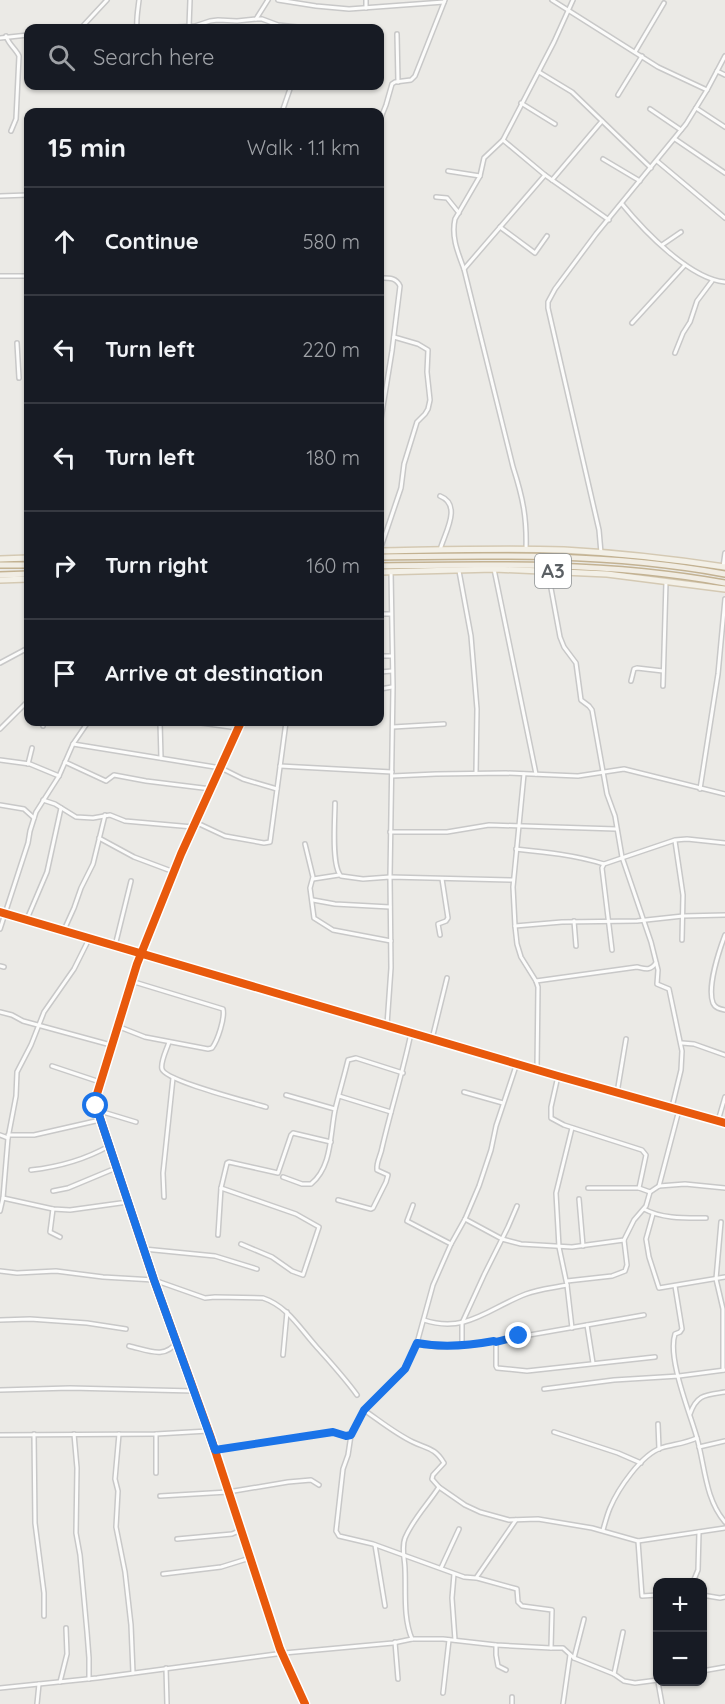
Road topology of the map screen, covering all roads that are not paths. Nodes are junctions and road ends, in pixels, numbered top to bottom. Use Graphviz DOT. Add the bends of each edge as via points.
graph roads {
  1 [pos="107,0"];
  2 [pos="139,0"];
  3 [pos="189,0"];
  4 [pos="268,0"];
  5 [pos="278,0"];
  6 [pos="366,0"];
  7 [pos="552,0"];
  8 [pos="573,0"];
  9 [pos="445,1"];
  10 [pos="664,3"];
  11 [pos="366,8"];
  12 [pos="568,10"];
  13 [pos="260,14"];
  14 [pos="256,19"];
  15 [pos="262,19"];
  16 [pos="85,24"];
  17 [pos="136,24"];
  18 [pos="189,24"];
  19 [pos="204,24"];
  20 [pos="271,24"];
  21 [pos="397,34"];
  22 [pos="24,35"];
  23 [pos="6,36"];
  24 [pos="0,38"];
  25 [pos="635,52"];
  26 [pos="642,56"];
  27 [pos="725,56"];
  28 [pos="717,71"];
  29 [pos="539,72"];
  30 [pos="725,75"];
  31 [pos="398,82"];
  32 [pos="290,90"];
  33 [pos="707,90"];
  34 [pos="618,95"];
  35 [pos="521,103"];
  36 [pos="283,108"];
  37 [pos="696,108"];
  38 [pos="650,109"];
  39 [pos="384,110"];
  40 [pos="602,121"];
  41 [pos="555,124"];
  42 [pos="725,128"];
  43 [pos="681,130"];
  44 [pos="11,131"];
  45 [pos="675,139"];
  46 [pos="502,140"];
  47 [pos="603,159"];
  48 [pos="657,161"];
  49 [pos="651,168"];
  50 [pos="448,171"];
  51 [pos="725,173"];
  52 [pos="545,175"];
  53 [pos="480,176"];
  54 [pos="552,180"];
  55 [pos="640,181"];
  56 [pos="24,195"];
  57 [pos="0,196"];
  58 [pos="436,197"];
  59 [pos="0,203"];
  60 [pos="622,204"];
  61 [pos="459,213"];
  62 [pos="725,218"];
  63 [pos="609,220"];
  64 [pos="500,227"];
  65 [pos="681,232"];
  66 [pos="547,237"];
  67 [pos="662,245"];
  68 [pos="685,265"];
  69 [pos="464,269"];
  70 [pos="0,276"];
  71 [pos="24,276"];
  72 [pos="384,278"];
  73 [pos="712,280"];
  74 [pos="725,282"];
  75 [pos="632,323"];
  76 [pos="394,337"];
  77 [pos="17,343"];
  78 [pos="675,352"];
  79 [pos="19,378"];
  80 [pos="384,400"];
  81 [pos="440,496"];
  82 [pos="384,538"];
  83 [pos="384,550"];
  84 [pos="440,550"];
  85 [pos="526,550"];
  86 [pos="601,553"];
  87 [pos="725,553"];
  88 [pos="384,557"];
  89 [pos="24,558"];
  90 [pos="0,559"];
  91 [pos="0,565"];
  92 [pos="24,565"];
  93 [pos="384,566"];
  94 [pos="494,569"];
  95 [pos="724,569"];
  96 [pos="459,571"];
  97 [pos="548,571"];
  98 [pos="384,572"];
  99 [pos="391,572"];
  100 [pos="0,574"];
  101 [pos="24,574"];
  102 [pos="24,579"];
  103 [pos="0,580"];
  104 [pos="667,581"];
  105 [pos="725,583"];
  106 [pos="725,589"];
  107 [pos="725,599"];
  108 [pos="384,614"];
  109 [pos="391,614"];
  110 [pos="24,650"];
  111 [pos="384,656"];
  112 [pos="392,656"];
  113 [pos="0,663"];
  114 [pos="393,671"];
  115 [pos="663,671"];
  116 [pos="384,672"];
  117 [pos="631,681"];
  118 [pos="663,686"];
  119 [pos="393,687"];
  120 [pos="384,688"];
  121 [pos="24,705"];
  122 [pos="444,724"];
  123 [pos="85,726"];
  124 [pos="160,726"];
  125 [pos="223,726"];
  126 [pos="285,726"];
  127 [pos="393,727"];
  128 [pos="238,728"];
  129 [pos="0,729"];
  130 [pos="73,744"];
  131 [pos="32,748"];
  132 [pos="162,758"];
  133 [pos="0,760"];
  134 [pos="65,762"];
  135 [pos="28,764"];
  136 [pos="280,766"];
  137 [pos="221,768"];
  138 [pos="603,772"];
  139 [pos="476,773"];
  140 [pos="392,774"];
  141 [pos="524,774"];
  142 [pos="536,774"];
  143 [pos="59,776"];
  144 [pos="211,789"];
  145 [pos="277,789"];
  146 [pos="700,789"];
  147 [pos="725,794"];
  148 [pos="43,800"];
  149 [pos="335,803"];
  150 [pos="0,805"];
  151 [pos="62,808"];
  152 [pos="105,815"];
  153 [pos="34,818"];
  154 [pos="195,822"];
  155 [pos="193,827"];
  156 [pos="518,827"];
  157 [pos="616,829"];
  158 [pos="390,832"];
  159 [pos="99,838"];
  160 [pos="675,840"];
  161 [pos="725,843"];
  162 [pos="305,844"];
  163 [pos="516,849"];
  164 [pos="622,857"];
  165 [pos="604,864"];
  166 [pos="174,872"];
  167 [pos="339,875"];
  168 [pos="390,877"];
  169 [pos="313,879"];
  170 [pos="442,879"];
  171 [pos="513,880"];
  172 [pos="131,881"];
  173 [pos="314,900"];
  174 [pos="390,908"];
  175 [pos="2,912"];
  176 [pos="725,915"];
  177 [pos="683,916"];
  178 [pos="27,919"];
  179 [pos="608,920"];
  180 [pos="644,920"];
  181 [pos="574,921"];
  182 [pos="515,926"];
  183 [pos="0,930"];
  184 [pos="64,930"];
  185 [pos="440,935"];
  186 [pos="725,935"];
  187 [pos="90,938"];
  188 [pos="682,940"];
  189 [pos="391,942"];
  190 [pos="116,946"];
  191 [pos="576,946"];
  192 [pos="612,950"];
  193 [pos="142,954"];
  194 [pos="656,963"];
  195 [pos="447,978"];
  196 [pos="131,981"];
  197 [pos="536,981"];
  198 [pos="725,1010"];
  199 [pos="0,1012"];
  200 [pos="38,1025"];
  201 [pos="387,1025"];
  202 [pos="117,1026"];
  203 [pos="411,1033"];
  204 [pos="432,1039"];
  205 [pos="626,1039"];
  206 [pos="169,1042"];
  207 [pos="681,1042"];
  208 [pos="111,1046"];
  209 [pos="725,1055"];
  210 [pos="516,1063"];
  211 [pos="52,1066"];
  212 [pos="537,1070"];
  213 [pos="403,1072"];
  214 [pos="558,1076"];
  215 [pos="172,1078"];
  216 [pos="100,1082"];
  217 [pos="464,1092"];
  218 [pos="617,1093"];
  219 [pos="286,1095"];
  220 [pos="339,1096"];
  221 [pos="725,1098"];
  222 [pos="503,1103"];
  223 [pos="266,1107"];
  224 [pos="672,1107"];
  225 [pos="335,1109"];
  226 [pos="679,1110"];
  227 [pos="98,1113"];
  228 [pos="392,1113"];
  229 [pos="100,1120"];
  230 [pos="718,1121"];
  231 [pos="136,1122"];
  232 [pos="725,1123"];
  233 [pos="572,1128"];
  234 [pos="0,1135"];
  235 [pos="8,1136"];
  236 [pos="331,1142"];
  237 [pos="109,1146"];
  238 [pos="116,1168"];
  239 [pos="32,1170"];
  240 [pos="283,1177"];
  241 [pos="659,1185"];
  242 [pos="221,1188"];
  243 [pos="588,1188"];
  244 [pos="639,1188"];
  245 [pos="725,1188"];
  246 [pos="53,1191"];
  247 [pos="650,1192"];
  248 [pos="164,1197"];
  249 [pos="3,1198"];
  250 [pos="579,1199"];
  251 [pos="338,1200"];
  252 [pos="128,1202"];
  253 [pos="413,1205"];
  254 [pos="517,1206"];
  255 [pos="52,1209"];
  256 [pos="644,1209"];
  257 [pos="0,1211"];
  258 [pos="652,1214"];
  259 [pos="706,1218"];
  260 [pos="465,1219"];
  261 [pos="721,1222"];
  262 [pos="218,1235"];
  263 [pos="60,1237"];
  264 [pos="502,1239"];
  265 [pos="624,1240"];
  266 [pos="241,1244"];
  267 [pos="451,1244"];
  268 [pos="583,1246"];
  269 [pos="559,1247"];
  270 [pos="144,1249"];
  271 [pos="257,1269"];
  272 [pos="0,1271"];
  273 [pos="725,1277"];
  274 [pos="716,1279"];
  275 [pos="154,1280"];
  276 [pos="567,1283"];
  277 [pos="675,1286"];
  278 [pos="286,1312"];
  279 [pos="644,1315"];
  280 [pos="0,1320"];
  281 [pos="424,1320"];
  282 [pos="462,1323"];
  283 [pos="587,1325"];
  284 [pos="572,1328"];
  285 [pos="126,1329"];
  286 [pos="177,1341"];
  287 [pos="496,1342"];
  288 [pos="417,1343"];
  289 [pos="129,1346"];
  290 [pos="462,1346"];
  291 [pos="284,1355"];
  292 [pos="655,1357"];
  293 [pos="593,1363"];
  294 [pos="724,1370"];
  295 [pos="679,1376"];
  296 [pos="544,1389"];
  297 [pos="0,1390"];
  298 [pos="194,1391"];
  299 [pos="725,1392"];
  300 [pos="357,1395"];
  301 [pos="364,1410"];
  302 [pos="689,1416"];
  303 [pos="658,1424"];
  304 [pos="208,1431"];
  305 [pos="554,1432"];
  306 [pos="34,1434"];
  307 [pos="74,1434"];
  308 [pos="119,1434"];
  309 [pos="156,1434"];
  310 [pos="0,1435"];
  311 [pos="351,1435"];
  312 [pos="697,1438"];
  313 [pos="725,1441"];
  314 [pos="699,1447"];
  315 [pos="659,1449"];
  316 [pos="215,1450"];
  317 [pos="641,1462"];
  318 [pos="156,1473"];
  319 [pos="319,1485"];
  320 [pos="439,1487"];
  321 [pos="228,1492"];
  322 [pos="160,1496"];
  323 [pos="516,1520"];
  324 [pos="725,1522"];
  325 [pos="725,1528"];
  326 [pos="459,1529"];
  327 [pos="241,1530"];
  328 [pos="603,1530"];
  329 [pos="699,1532"];
  330 [pos="177,1539"];
  331 [pos="638,1541"];
  332 [pos="375,1545"];
  333 [pos="404,1555"];
  334 [pos="250,1558"];
  335 [pos="441,1568"];
  336 [pos="163,1574"];
  337 [pos="454,1574"];
  338 [pos="476,1578"];
  339 [pos="695,1578"];
  340 [pos="653,1595"];
  341 [pos="707,1596"];
  342 [pos="725,1597"];
  343 [pos="385,1606"];
  344 [pos="44,1616"];
  345 [pos="584,1619"];
  346 [pos="66,1628"];
  347 [pos="623,1632"];
  348 [pos="412,1639"];
  349 [pos="449,1640"];
  350 [pos="454,1640"];
  351 [pos="395,1642"];
  352 [pos="496,1645"];
  353 [pos="551,1648"];
  354 [pos="284,1653"];
  355 [pos="570,1655"];
  356 [pos="574,1658"];
  357 [pos="725,1667"];
  358 [pos="166,1668"];
  359 [pos="506,1670"];
  360 [pos="707,1670"];
  361 [pos="133,1673"];
  362 [pos="614,1674"];
  363 [pos="88,1679"];
  364 [pos="398,1679"];
  365 [pos="653,1681"];
  366 [pos="60,1682"];
  367 [pos="39,1684"];
  368 [pos="659,1686"];
  369 [pos="0,1688"];
  370 [pos="443,1693"];
  371 [pos="512,1697"];
  372 [pos="37,1704"];
  373 [pos="167,1704"];
  374 [pos="305,1704"];
  375 [pos="512,1704"];
  376 [pos="563,1704"];
  377 [pos="662,1704"];
  1 -- 16 [label="street"];
  2 -- 17 [label="street"];
  3 -- 18 [label="street"];
  4 -- 13 [label="street"];
  5 -- 11 [label="street"];
  6 -- 11 [label="street"];
  7 -- 12 [label="street"];
  8 -- 12 [label="street"];
  9 -- 11 [label="street"];
  9 -- 31 [label="street" via="415,76"];
  10 -- 25 [label="street"];
  12 -- 25 [label="street"];
  12 -- 29 [label="street"];
  13 -- 14 [label="street"];
  13 -- 15 [label="street"];
  14 -- 15 [label="street"];
  14 -- 19 [label="street"];
  15 -- 20 [label="street"];
  21 -- 31 [label="street"];
  22 -- 23 [label="street"];
  23 -- 24 [label="street"];
  23 -- 44 [label="street" via="19,56 16,119"];
  25 -- 26 [label="street"];
  26 -- 33 [label="street"];
  26 -- 34 [label="street"];
  27 -- 28 [label="street"];
  28 -- 30 [label="street"];
  28 -- 33 [label="street"];
  29 -- 35 [label="street"];
  29 -- 40 [label="street" via="572,92"];
  31 -- 39 [label="street" via="392,84"];
  32 -- 36 [label="street"];
  33 -- 37 [label="street"];
  35 -- 41 [label="street"];
  35 -- 46 [label="street"];
  37 -- 42 [label="street"];
  37 -- 43 [label="street"];
  38 -- 43 [label="street"];
  40 -- 49 [label="street"];
  40 -- 54 [label="street"];
  43 -- 45 [label="street"];
  45 -- 48 [label="street"];
  45 -- 51 [label="street"];
  46 -- 52 [label="street"];
  46 -- 53 [label="street" via="484,158"];
  47 -- 55 [label="street"];
  48 -- 49 [label="street"];
  48 -- 62 [label="street"];
  49 -- 55 [label="street"];
  50 -- 53 [label="street"];
  52 -- 54 [label="street"];
  52 -- 64 [label="street"];
  53 -- 61 [label="street"];
  54 -- 63 [label="street"];
  55 -- 60 [label="street"];
  56 -- 57 [label="street"];
  57 -- 59 [label="street"];
  58 -- 61 [label="street" via="447,198"];
  60 -- 63 [label="street"];
  60 -- 67 [label="street"];
  61 -- 69 [label="street" via="453,234"];
  63 -- 86 [label="street" via="548,302"];
  64 -- 66 [label="street" via="535,253"];
  64 -- 69 [label="street"];
  65 -- 67 [label="street"];
  67 -- 68 [label="street"];
  68 -- 73 [label="street"];
  68 -- 75 [label="street"];
  69 -- 85 [label="street" via="523,497"];
  70 -- 71 [label="street"];
  72 -- 76 [label="street" via="395,279 400,286"];
  73 -- 74 [label="street"];
  73 -- 78 [label="street"];
  76 -- 80 [label="street"];
  76 -- 82 [label="street" via="428,350 430,400 417,422"];
  77 -- 79 [label="street"];
  81 -- 84 [label="street" via="450,507 450,522"];
  83 -- 84 [label="main road, A3"];
  84 -- 85 [label="main road, A3"];
  85 -- 86 [label="main road, A3"];
  86 -- 95 [label="main road, A3"];
  87 -- 95 [label="street"];
  88 -- 95 [label="highway, A3" via="529,556"];
  89 -- 90 [label="main road"];
  91 -- 92 [label="highway"];
  93 -- 105 [label="highway, A3" via="530,564 635,571"];
  94 -- 96 [label="main road, A3"];
  94 -- 97 [label="main road, A3"];
  94 -- 142 [label="street"];
  96 -- 99 [label="main road, A3"];
  96 -- 139 [label="street" via="471,636 477,709"];
  97 -- 104 [label="main road, A3"];
  97 -- 138 [label="street" via="560,637 576,663 581,700 592,710"];
  98 -- 99 [label="main road, A3"];
  99 -- 109 [label="street"];
  100 -- 101 [label="highway"];
  102 -- 103 [label="main road"];
  104 -- 106 [label="main road, A3"];
  104 -- 115 [label="street"];
  107 -- 146 [label="street"];
  108 -- 109 [label="street"];
  109 -- 112 [label="street"];
  110 -- 113 [label="street"];
  111 -- 112 [label="street"];
  112 -- 114 [label="street"];
  114 -- 116 [label="street"];
  114 -- 119 [label="street"];
  115 -- 117 [label="street" via="637,668"];
  115 -- 118 [label="street"];
  119 -- 120 [label="street"];
  119 -- 127 [label="street"];
  121 -- 129 [label="street"];
  122 -- 127 [label="street"];
  123 -- 130 [label="street"];
  124 -- 132 [label="street"];
  125 -- 128 [label="street"];
  126 -- 136 [label="street"];
  127 -- 140 [label="street"];
  128 -- 137 [label="street"];
  130 -- 132 [label="street"];
  130 -- 134 [label="street"];
  131 -- 135 [label="street"];
  132 -- 137 [label="street"];
  133 -- 135 [label="street"];
  134 -- 143 [label="street"];
  134 -- 144 [label="street" via="106,781 114,775"];
  135 -- 143 [label="street"];
  136 -- 140 [label="street"];
  136 -- 145 [label="street"];
  137 -- 144 [label="street"];
  137 -- 145 [label="street"];
  138 -- 142 [label="street" via="578,776"];
  138 -- 146 [label="street" via="624,769"];
  138 -- 157 [label="street"];
  139 -- 140 [label="street"];
  139 -- 141 [label="street"];
  140 -- 158 [label="street"];
  141 -- 142 [label="street"];
  141 -- 156 [label="street"];
  143 -- 148 [label="street"];
  144 -- 154 [label="street"];
  145 -- 154 [label="street" via="268,844 225,836"];
  146 -- 147 [label="street"];
  148 -- 151 [label="street"];
  148 -- 153 [label="street"];
  149 -- 167 [label="street" via="334,849"];
  150 -- 153 [label="street" via="24,809"];
  151 -- 152 [label="street" via="76,817"];
  151 -- 178 [label="street" via="47,872"];
  152 -- 155 [label="street" via="124,821"];
  152 -- 159 [label="street"];
  153 -- 175 [label="street"];
  154 -- 155 [label="street"];
  155 -- 166 [label="street"];
  156 -- 157 [label="street"];
  156 -- 158 [label="street" via="489,825 447,832"];
  156 -- 163 [label="street"];
  157 -- 164 [label="street"];
  158 -- 168 [label="street"];
  159 -- 166 [label="street"];
  159 -- 184 [label="street" via="93,864"];
  160 -- 161 [label="street"];
  160 -- 164 [label="street"];
  160 -- 177 [label="street"];
  162 -- 169 [label="street"];
  163 -- 165 [label="street"];
  163 -- 171 [label="street"];
  164 -- 165 [label="street"];
  164 -- 180 [label="street"];
  165 -- 179 [label="street"];
  166 -- 193 [label="street"];
  167 -- 168 [label="street" via="363,879"];
  167 -- 169 [label="street"];
  168 -- 170 [label="street"];
  168 -- 174 [label="street"];
  169 -- 189 [label="street" via="310,888 314,918 333,930"];
  170 -- 171 [label="street"];
  170 -- 185 [label="street" via="448,918 438,924"];
  171 -- 182 [label="street"];
  172 -- 190 [label="street"];
  173 -- 174 [label="street"];
  174 -- 189 [label="street"];
  175 -- 178 [label="street"];
  175 -- 183 [label="street"];
  176 -- 177 [label="street"];
  177 -- 180 [label="street"];
  177 -- 188 [label="street"];
  178 -- 184 [label="street"];
  179 -- 180 [label="street"];
  179 -- 181 [label="street"];
  179 -- 192 [label="street"];
  180 -- 194 [label="street"];
  181 -- 182 [label="street"];
  181 -- 191 [label="street"];
  182 -- 197 [label="street" via="521,957"];
  184 -- 187 [label="street"];
  186 -- 198 [label="street" via="712,988 713,1003"];
  187 -- 190 [label="street"];
  187 -- 200 [label="street"];
  189 -- 201 [label="street"];
  190 -- 193 [label="street"];
  193 -- 196 [label="street"];
  193 -- 201 [label="street"];
  194 -- 197 [label="street" via="648,969 637,967"];
  194 -- 207 [label="street" via="657,984 669,989"];
  195 -- 204 [label="street"];
  196 -- 202 [label="street"];
  196 -- 206 [label="street" via="224,1010 212,1048"];
  197 -- 212 [label="street"];
  199 -- 200 [label="street"];
  200 -- 208 [label="street"];
  200 -- 235 [label="street" via="17,1072"];
  201 -- 203 [label="street"];
  202 -- 206 [label="street"];
  202 -- 208 [label="street"];
  203 -- 204 [label="street"];
  203 -- 213 [label="street"];
  204 -- 210 [label="street"];
  205 -- 218 [label="street"];
  206 -- 215 [label="street" via="161,1067"];
  207 -- 209 [label="street"];
  207 -- 224 [label="street" via="682,1064"];
  208 -- 216 [label="street"];
  210 -- 212 [label="street"];
  210 -- 222 [label="street"];
  211 -- 216 [label="street"];
  212 -- 214 [label="street"];
  213 -- 220 [label="street" via="352,1058 348,1060"];
  213 -- 228 [label="street"];
  214 -- 218 [label="street"];
  214 -- 233 [label="street" via="550,1115"];
  215 -- 223 [label="street"];
  215 -- 248 [label="street"];
  216 -- 227 [label="street"];
  217 -- 222 [label="street"];
  218 -- 224 [label="street"];
  219 -- 225 [label="street"];
  220 -- 225 [label="street"];
  220 -- 228 [label="street"];
  221 -- 230 [label="street"];
  222 -- 260 [label="street" via="480,1186"];
  224 -- 226 [label="street"];
  225 -- 236 [label="street"];
  226 -- 230 [label="street"];
  226 -- 241 [label="street"];
  227 -- 229 [label="street"];
  227 -- 231 [label="street"];
  228 -- 251 [label="street" via="376,1168 388,1177 373,1208"];
  229 -- 235 [label="street" via="34,1136"];
  229 -- 237 [label="street"];
  230 -- 232 [label="street"];
  233 -- 244 [label="street" via="642,1150 646,1155"];
  233 -- 269 [label="street" via="556,1193"];
  234 -- 235 [label="street"];
  235 -- 249 [label="street"];
  236 -- 240 [label="street" via="321,1172 311,1184"];
  236 -- 242 [label="street" via="293,1133 278,1173 229,1162"];
  237 -- 238 [label="street"];
  237 -- 239 [label="street" via="62,1164"];
  238 -- 246 [label="street"];
  238 -- 252 [label="street"];
  241 -- 245 [label="street"];
  241 -- 247 [label="street"];
  242 -- 262 [label="street"];
  242 -- 266 [label="street" via="296,1214 319,1227 303,1275"];
  243 -- 244 [label="street"];
  244 -- 247 [label="street"];
  247 -- 256 [label="street"];
  249 -- 255 [label="street"];
  249 -- 257 [label="street"];
  250 -- 268 [label="street"];
  252 -- 255 [label="street"];
  252 -- 270 [label="street"];
  253 -- 267 [label="street" via="407,1221"];
  254 -- 264 [label="street"];
  255 -- 263 [label="street" via="50,1232"];
  256 -- 258 [label="street"];
  256 -- 265 [label="street"];
  258 -- 259 [label="street"];
  258 -- 277 [label="street" via="646,1239 653,1271 659,1288"];
  260 -- 264 [label="street"];
  260 -- 267 [label="street"];
  261 -- 274 [label="street"];
  264 -- 269 [label="street"];
  264 -- 282 [label="street"];
  265 -- 268 [label="street"];
  265 -- 276 [label="street" via="625,1271"];
  267 -- 281 [label="street" via="433,1284"];
  268 -- 269 [label="street"];
  269 -- 276 [label="street"];
  270 -- 271 [label="street" via="215,1256"];
  270 -- 275 [label="street"];
  272 -- 275 [label="street" via="56,1271"];
  273 -- 274 [label="street"];
  274 -- 277 [label="street"];
  274 -- 294 [label="street" via="723,1309"];
  275 -- 278 [label="street" via="205,1298 263,1298"];
  275 -- 286 [label="street"];
  276 -- 282 [label="street" via="527,1294"];
  276 -- 284 [label="street"];
  277 -- 295 [label="street" via="682,1329 673,1338"];
  278 -- 291 [label="street"];
  278 -- 300 [label="street"];
  279 -- 283 [label="street"];
  280 -- 285 [label="street" via="87,1323"];
  281 -- 282 [label="street"];
  281 -- 288 [label="street"];
  282 -- 290 [label="street"];
  283 -- 284 [label="street"];
  283 -- 293 [label="street"];
  284 -- 287 [label="street"];
  286 -- 289 [label="street" via="170,1351 162,1353"];
  286 -- 298 [label="street"];
  287 -- 290 [label="street"];
  287 -- 293 [label="street" via="497,1368 527,1371"];
  288 -- 290 [label="street"];
  288 -- 301 [label="street" via="405,1369"];
  292 -- 293 [label="street"];
  294 -- 295 [label="street"];
  295 -- 296 [label="street"];
  295 -- 302 [label="street"];
  297 -- 298 [label="street"];
  298 -- 304 [label="street"];
  299 -- 302 [label="street" via="700,1397"];
  301 -- 311 [label="street"];
  301 -- 320 [label="street" via="413,1442 436,1451 444,1463 432,1475"];
  302 -- 312 [label="street"];
  303 -- 315 [label="street"];
  304 -- 309 [label="street"];
  304 -- 316 [label="street"];
  305 -- 317 [label="street"];
  306 -- 307 [label="street"];
  306 -- 310 [label="street"];
  306 -- 344 [label="street" via="35,1522"];
  307 -- 308 [label="street"];
  307 -- 363 [label="street" via="76,1533 87,1622"];
  308 -- 309 [label="street"];
  308 -- 361 [label="street" via="116,1527 125,1572"];
  309 -- 318 [label="street"];
  311 -- 316 [label="street" via="333,1432"];
  311 -- 332 [label="street" via="340,1487 337,1534"];
  312 -- 314 [label="street"];
  312 -- 315 [label="street"];
  313 -- 314 [label="street"];
  314 -- 324 [label="street" via="705,1479"];
  315 -- 317 [label="street"];
  316 -- 321 [label="street"];
  317 -- 328 [label="street" via="621,1488"];
  319 -- 321 [label="street" via="311,1480"];
  320 -- 323 [label="street" via="480,1512"];
  320 -- 333 [label="street" via="411,1527 403,1546"];
  321 -- 322 [label="street"];
  321 -- 327 [label="street"];
  323 -- 328 [label="street" via="538,1519"];
  323 -- 338 [label="street"];
  325 -- 329 [label="street"];
  326 -- 335 [label="street"];
  327 -- 330 [label="street"];
  327 -- 334 [label="street"];
  328 -- 331 [label="street"];
  329 -- 331 [label="street"];
  329 -- 339 [label="street"];
  331 -- 340 [label="street" via="642,1596"];
  332 -- 333 [label="street"];
  332 -- 343 [label="street"];
  333 -- 335 [label="street"];
  333 -- 348 [label="street" via="406,1608"];
  334 -- 336 [label="street" via="221,1567"];
  334 -- 354 [label="street"];
  335 -- 337 [label="street"];
  337 -- 338 [label="street"];
  337 -- 350 [label="street"];
  338 -- 353 [label="street" via="517,1589 522,1606 552,1610"];
  341 -- 342 [label="street"];
  345 -- 356 [label="street"];
  346 -- 366 [label="street" via="67,1654"];
  347 -- 362 [label="street"];
  348 -- 349 [label="street"];
  348 -- 351 [label="street"];
  349 -- 350 [label="street"];
  349 -- 370 [label="street"];
  350 -- 352 [label="street"];
  351 -- 354 [label="street"];
  351 -- 364 [label="street"];
  352 -- 353 [label="street"];
  352 -- 359 [label="street" via="496,1662"];
  353 -- 355 [label="street" via="563,1648"];
  354 -- 358 [label="street"];
  354 -- 374 [label="street"];
  355 -- 356 [label="street"];
  355 -- 376 [label="street"];
  356 -- 362 [label="street"];
  357 -- 360 [label="street"];
  358 -- 361 [label="street"];
  358 -- 373 [label="street"];
  361 -- 363 [label="street"];
  362 -- 365 [label="street" via="624,1681"];
  363 -- 366 [label="street"];
  366 -- 367 [label="street"];
  367 -- 369 [label="street"];
  367 -- 372 [label="street"];
  368 -- 377 [label="street"];
  371 -- 375 [label="street"];
}
